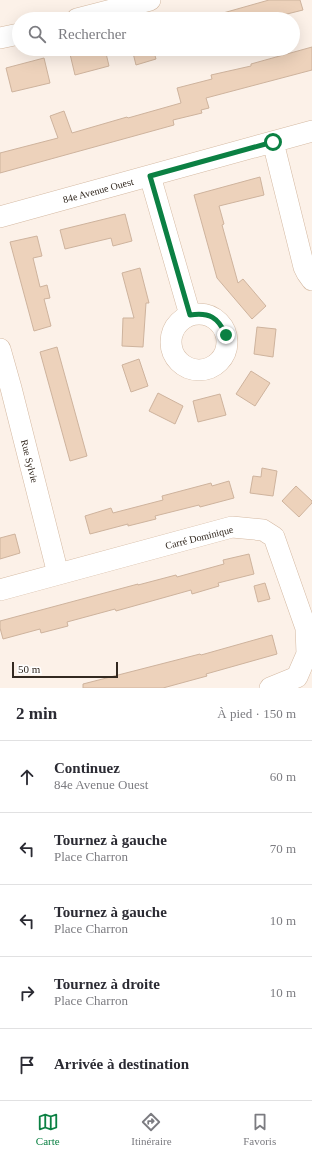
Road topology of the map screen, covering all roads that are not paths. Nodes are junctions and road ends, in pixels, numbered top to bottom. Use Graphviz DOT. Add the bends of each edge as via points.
graph roads {
  1 [pos="150,0"];
  2 [pos="105,12"];
  3 [pos="12,35"];
  4 [pos="0,38"];
  5 [pos="312,131"];
  6 [pos="273,142"];
  7 [pos="150,176"];
  8 [pos="0,217"];
  9 [pos="312,280"];
  10 [pos="190,315"];
  11 [pos="0,349"];
  12 [pos="6,389"];
  13 [pos="58,574"];
  14 [pos="0,590"];
  15 [pos="270,688"];
  1 -- 2 [label="street"];
  3 -- 4 [label="street"];
  5 -- 6 [label="street, 84e Avenue Ouest"];
  6 -- 7 [label="street, 84e Avenue Ouest"];
  6 -- 9 [label="street" via="304,266"];
  7 -- 8 [label="street, 84e Avenue Ouest"];
  7 -- 10 [label="street"];
  11 -- 12 [label="street, Rue Sylvie"];
  12 -- 13 [label="street, Rue Sylvie"];
  13 -- 14 [label="street, Carré Dominique"];
  13 -- 15 [label="street, Carré Dominique" via="232,527 263,530 274,537 306,628 307,654 297,678"];
}
